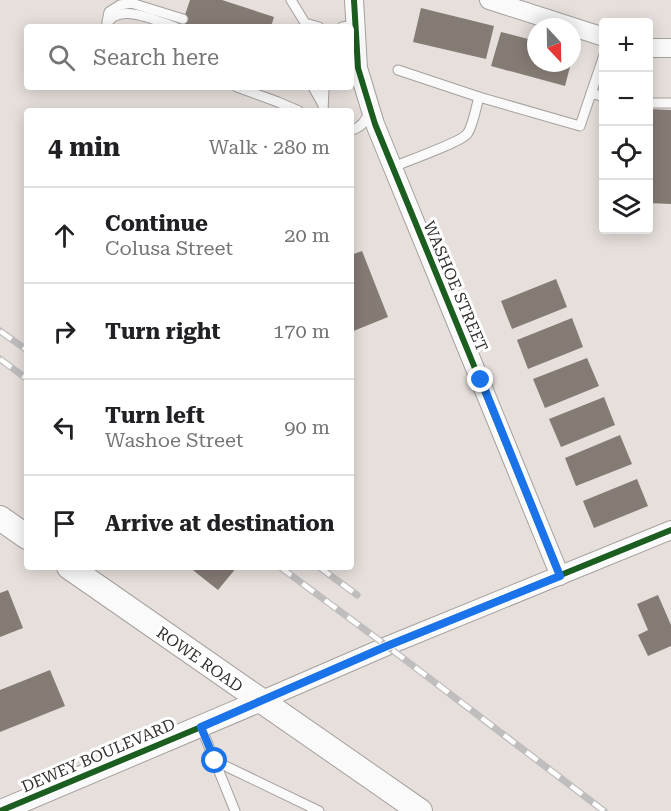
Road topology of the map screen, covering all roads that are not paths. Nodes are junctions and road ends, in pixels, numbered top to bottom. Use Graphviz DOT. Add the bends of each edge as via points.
graph roads {
  1 [pos="291,0"];
  2 [pos="354,0"];
  3 [pos="489,0"];
  4 [pos="125,4"];
  5 [pos="183,19"];
  6 [pos="106,24"];
  7 [pos="168,24"];
  8 [pos="308,24"];
  9 [pos="348,24"];
  10 [pos="599,36"];
  11 [pos="653,48"];
  12 [pos="671,48"];
  13 [pos="354,51"];
  14 [pos="599,68"];
  15 [pos="398,70"];
  16 [pos="245,90"];
  17 [pos="314,90"];
  18 [pos="324,90"];
  19 [pos="591,93"];
  20 [pos="599,96"];
  21 [pos="479,97"];
  22 [pos="653,103"];
  23 [pos="671,104"];
  24 [pos="323,107"];
  25 [pos="292,108"];
  26 [pos="370,108"];
  27 [pos="354,130"];
  28 [pos="393,167"];
  29 [pos="0,518"];
  30 [pos="671,530"];
  31 [pos="24,535"];
  32 [pos="73,570"];
  33 [pos="560,576"];
  34 [pos="260,701"];
  35 [pos="201,727"];
  36 [pos="215,761"];
  37 [pos="0,811"];
  38 [pos="235,811"];
  39 [pos="319,811"];
  40 [pos="420,811"];
  1 -- 8 [label="lane"];
  2 -- 9 [label="street, WASHOE STREET"];
  3 -- 10 [label="street"];
  4 -- 5 [label="lane"];
  4 -- 6 [label="lane"];
  4 -- 6 [label="lane" via="109,12"];
  4 -- 7 [label="lane"];
  11 -- 12 [label="street"];
  13 -- 26 [label="street, WASHOE STREET"];
  14 -- 19 [label="lane"];
  15 -- 21 [label="lane"];
  16 -- 25 [label="lane"];
  17 -- 24 [label="lane"];
  18 -- 24 [label="lane"];
  19 -- 20 [label="lane"];
  19 -- 21 [label="lane" via="580,126"];
  21 -- 28 [label="lane" via="467,135"];
  22 -- 23 [label="lane"];
  26 -- 27 [label="lane" via="366,120"];
  26 -- 28 [label="street, WASHOE STREET"];
  28 -- 33 [label="street, WASHOE STREET"];
  29 -- 31 [label="main road"];
  30 -- 33 [label="street, DEWEY BOULEVARD"];
  32 -- 34 [label="main road, ROWE ROAD"];
  33 -- 34 [label="street, DEWEY BOULEVARD"];
  34 -- 35 [label="street, DEWEY BOULEVARD"];
  34 -- 40 [label="main road, ROWE ROAD"];
  35 -- 36 [label="lane"];
  35 -- 37 [label="street, DEWEY BOULEVARD"];
  36 -- 38 [label="lane"];
  36 -- 39 [label="lane"];
}
